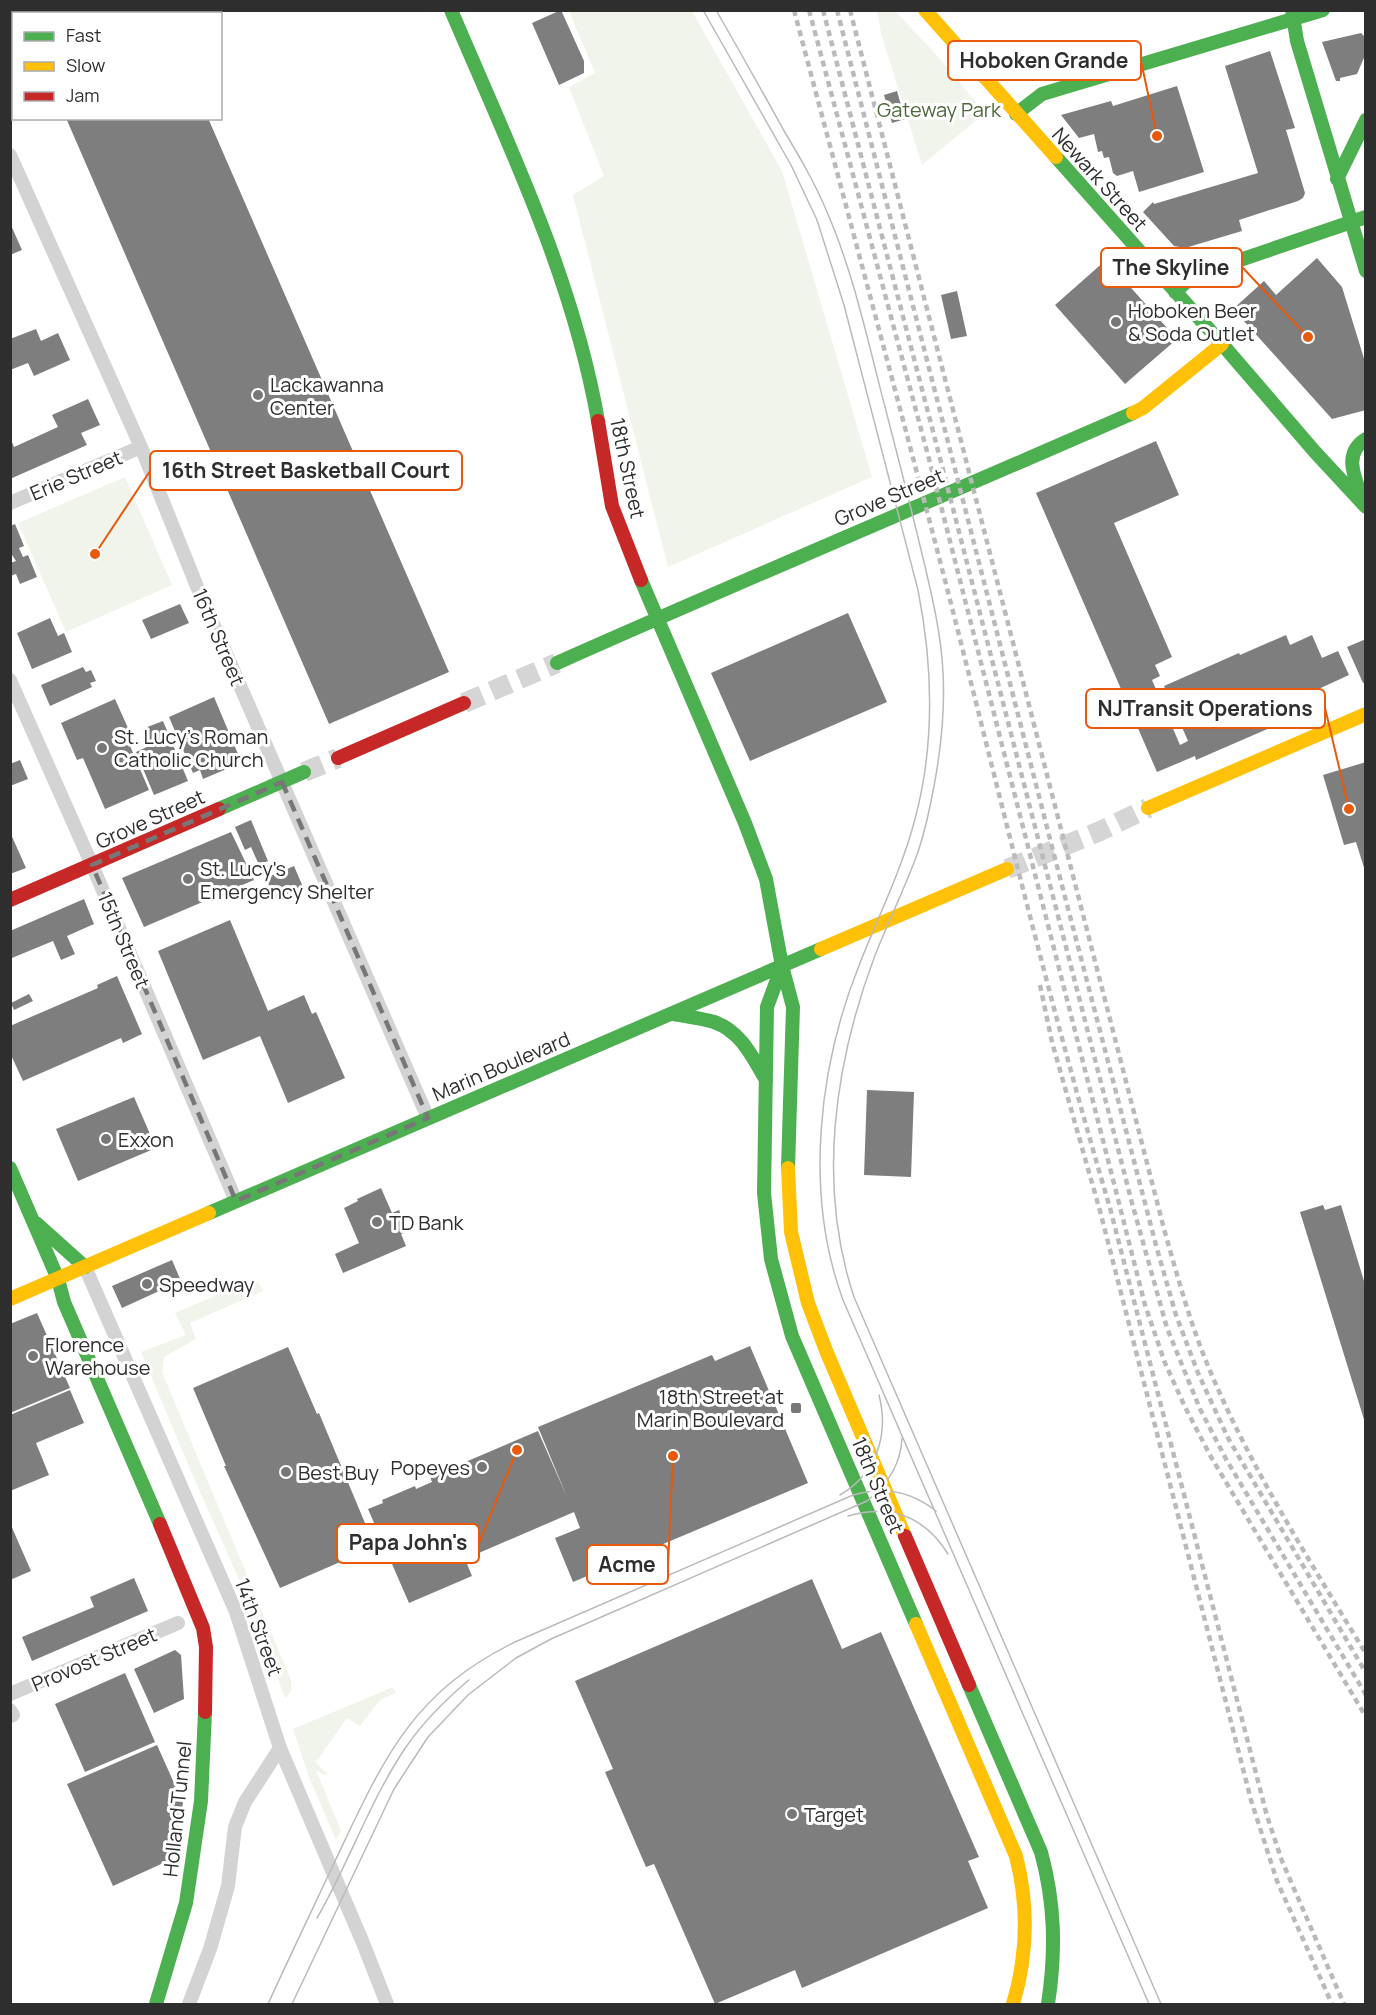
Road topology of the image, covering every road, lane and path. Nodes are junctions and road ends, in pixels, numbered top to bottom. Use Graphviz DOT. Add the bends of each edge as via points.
graph roads {
  1 [pos="451,10"];
  2 [pos="925,10"];
  3 [pos="1323,10"];
  4 [pos="1293,15"];
  5 [pos="1016,114"];
  6 [pos="1365,120"];
  7 [pos="10,155"];
  8 [pos="1337,179"];
  9 [pos="1365,216"];
  10 [pos="1351,221"];
  11 [pos="1365,271"];
  12 [pos="1175,292"];
  13 [pos="1221,344"];
  14 [pos="1365,439"];
  15 [pos="141,447"];
  16 [pos="10,503"];
  17 [pos="1365,506"];
  18 [pos="657,619"];
  19 [pos="557,663"];
  20 [pos="10,681"];
  21 [pos="464,704"];
  22 [pos="1365,714"];
  23 [pos="338,758"];
  24 [pos="304,772"];
  25 [pos="282,782"];
  26 [pos="1148,808"];
  27 [pos="92,866"];
  28 [pos="1007,869"];
  29 [pos="10,900"];
  30 [pos="782,966"];
  31 [pos="673,1014"];
  32 [pos="766,1080"];
  33 [pos="428,1118"];
  34 [pos="10,1168"];
  35 [pos="236,1201"];
  36 [pos="33,1220"];
  37 [pos="85,1267"];
  38 [pos="58,1279"];
  39 [pos="10,1299"];
  40 [pos="920,1569"];
  41 [pos="898,1580"];
  42 [pos="178,1623"];
  43 [pos="10,1694"];
  44 [pos="280,1748"];
  45 [pos="156,2004"];
  46 [pos="189,2004"];
  47 [pos="387,2004"];
  48 [pos="1013,2004"];
  49 [pos="1048,2004"];
  1 -- 18 [label="main road, 18th Street" via="568,296 591,382 612,506"];
  2 -- 5 [label="main road, Newark Street"];
  3 -- 4 [label="main road"];
  4 -- 5 [label="main road" via="1042,94"];
  4 -- 8 [label="main road"];
  5 -- 12 [label="main road, Newark Street"];
  6 -- 8 [label="main road"];
  7 -- 15 [label="street, 16th Street"];
  8 -- 10 [label="main road"];
  9 -- 10 [label="main road"];
  10 -- 11 [label="main road"];
  10 -- 12 [label="main road" via="1193,276"];
  12 -- 13 [label="main road, Newark Street"];
  13 -- 17 [label="main road, Newark Street"];
  13 -- 18 [label="main road, Grove Street" via="1143,408"];
  14 -- 17 [label="main road" via="1354,447 1352,466"];
  15 -- 16 [label="street, Erie Street"];
  15 -- 25 [label="street, 16th Street"];
  18 -- 19 [label="main road, Grove Street"];
  18 -- 30 [label="main road, 18th Street" via="760,861"];
  20 -- 27 [label="street, 15th Street"];
  21 -- 23 [label="main road"];
  22 -- 26 [label="main road"];
  24 -- 25 [label="main road, Grove Street"];
  25 -- 27 [label="main road, Grove Street"];
  25 -- 33 [label="street, 16th Street"];
  27 -- 29 [label="main road, Grove Street"];
  27 -- 35 [label="street, 15th Street"];
  28 -- 30 [label="main road, Marin Boulevard"];
  30 -- 31 [label="main road, Marin Boulevard"];
  30 -- 32 [label="main road, 18th Street" via="767,1007"];
  30 -- 40 [label="main road, 18th Street" via="793,1007 788,1187 795,1255 826,1353"];
  31 -- 32 [label="main road" via="726,1028 745,1046"];
  31 -- 33 [label="main road, Marin Boulevard"];
  32 -- 41 [label="main road, 18th Street" via="765,1216 780,1297 796,1344"];
  33 -- 35 [label="main road, Marin Boulevard"];
  34 -- 36 [label="main road"];
  35 -- 37 [label="main road, Marin Boulevard"];
  36 -- 37 [label="main road"];
  36 -- 38 [label="main road"];
  37 -- 38 [label="main road, Marin Boulevard"];
  37 -- 44 [label="street, 14th Street" via="236,1612"];
  38 -- 39 [label="main road, Marin Boulevard"];
  38 -- 45 [label="main road, Holland Tunnel" via="64,1302 199,1615 206,1647 199,1820 186,1903"];
  40 -- 41 [label="main road"];
  40 -- 49 [label="main road, 18th Street" via="1041,1852 1055,1920"];
  41 -- 48 [label="main road, 18th Street" via="1010,1840 1020,1872 1026,1905 1026,1943"];
  42 -- 43 [label="street, Provost Street"];
  44 -- 46 [label="street" via="239,1815 225,1895"];
  44 -- 47 [label="street, 14th Street"];
}
